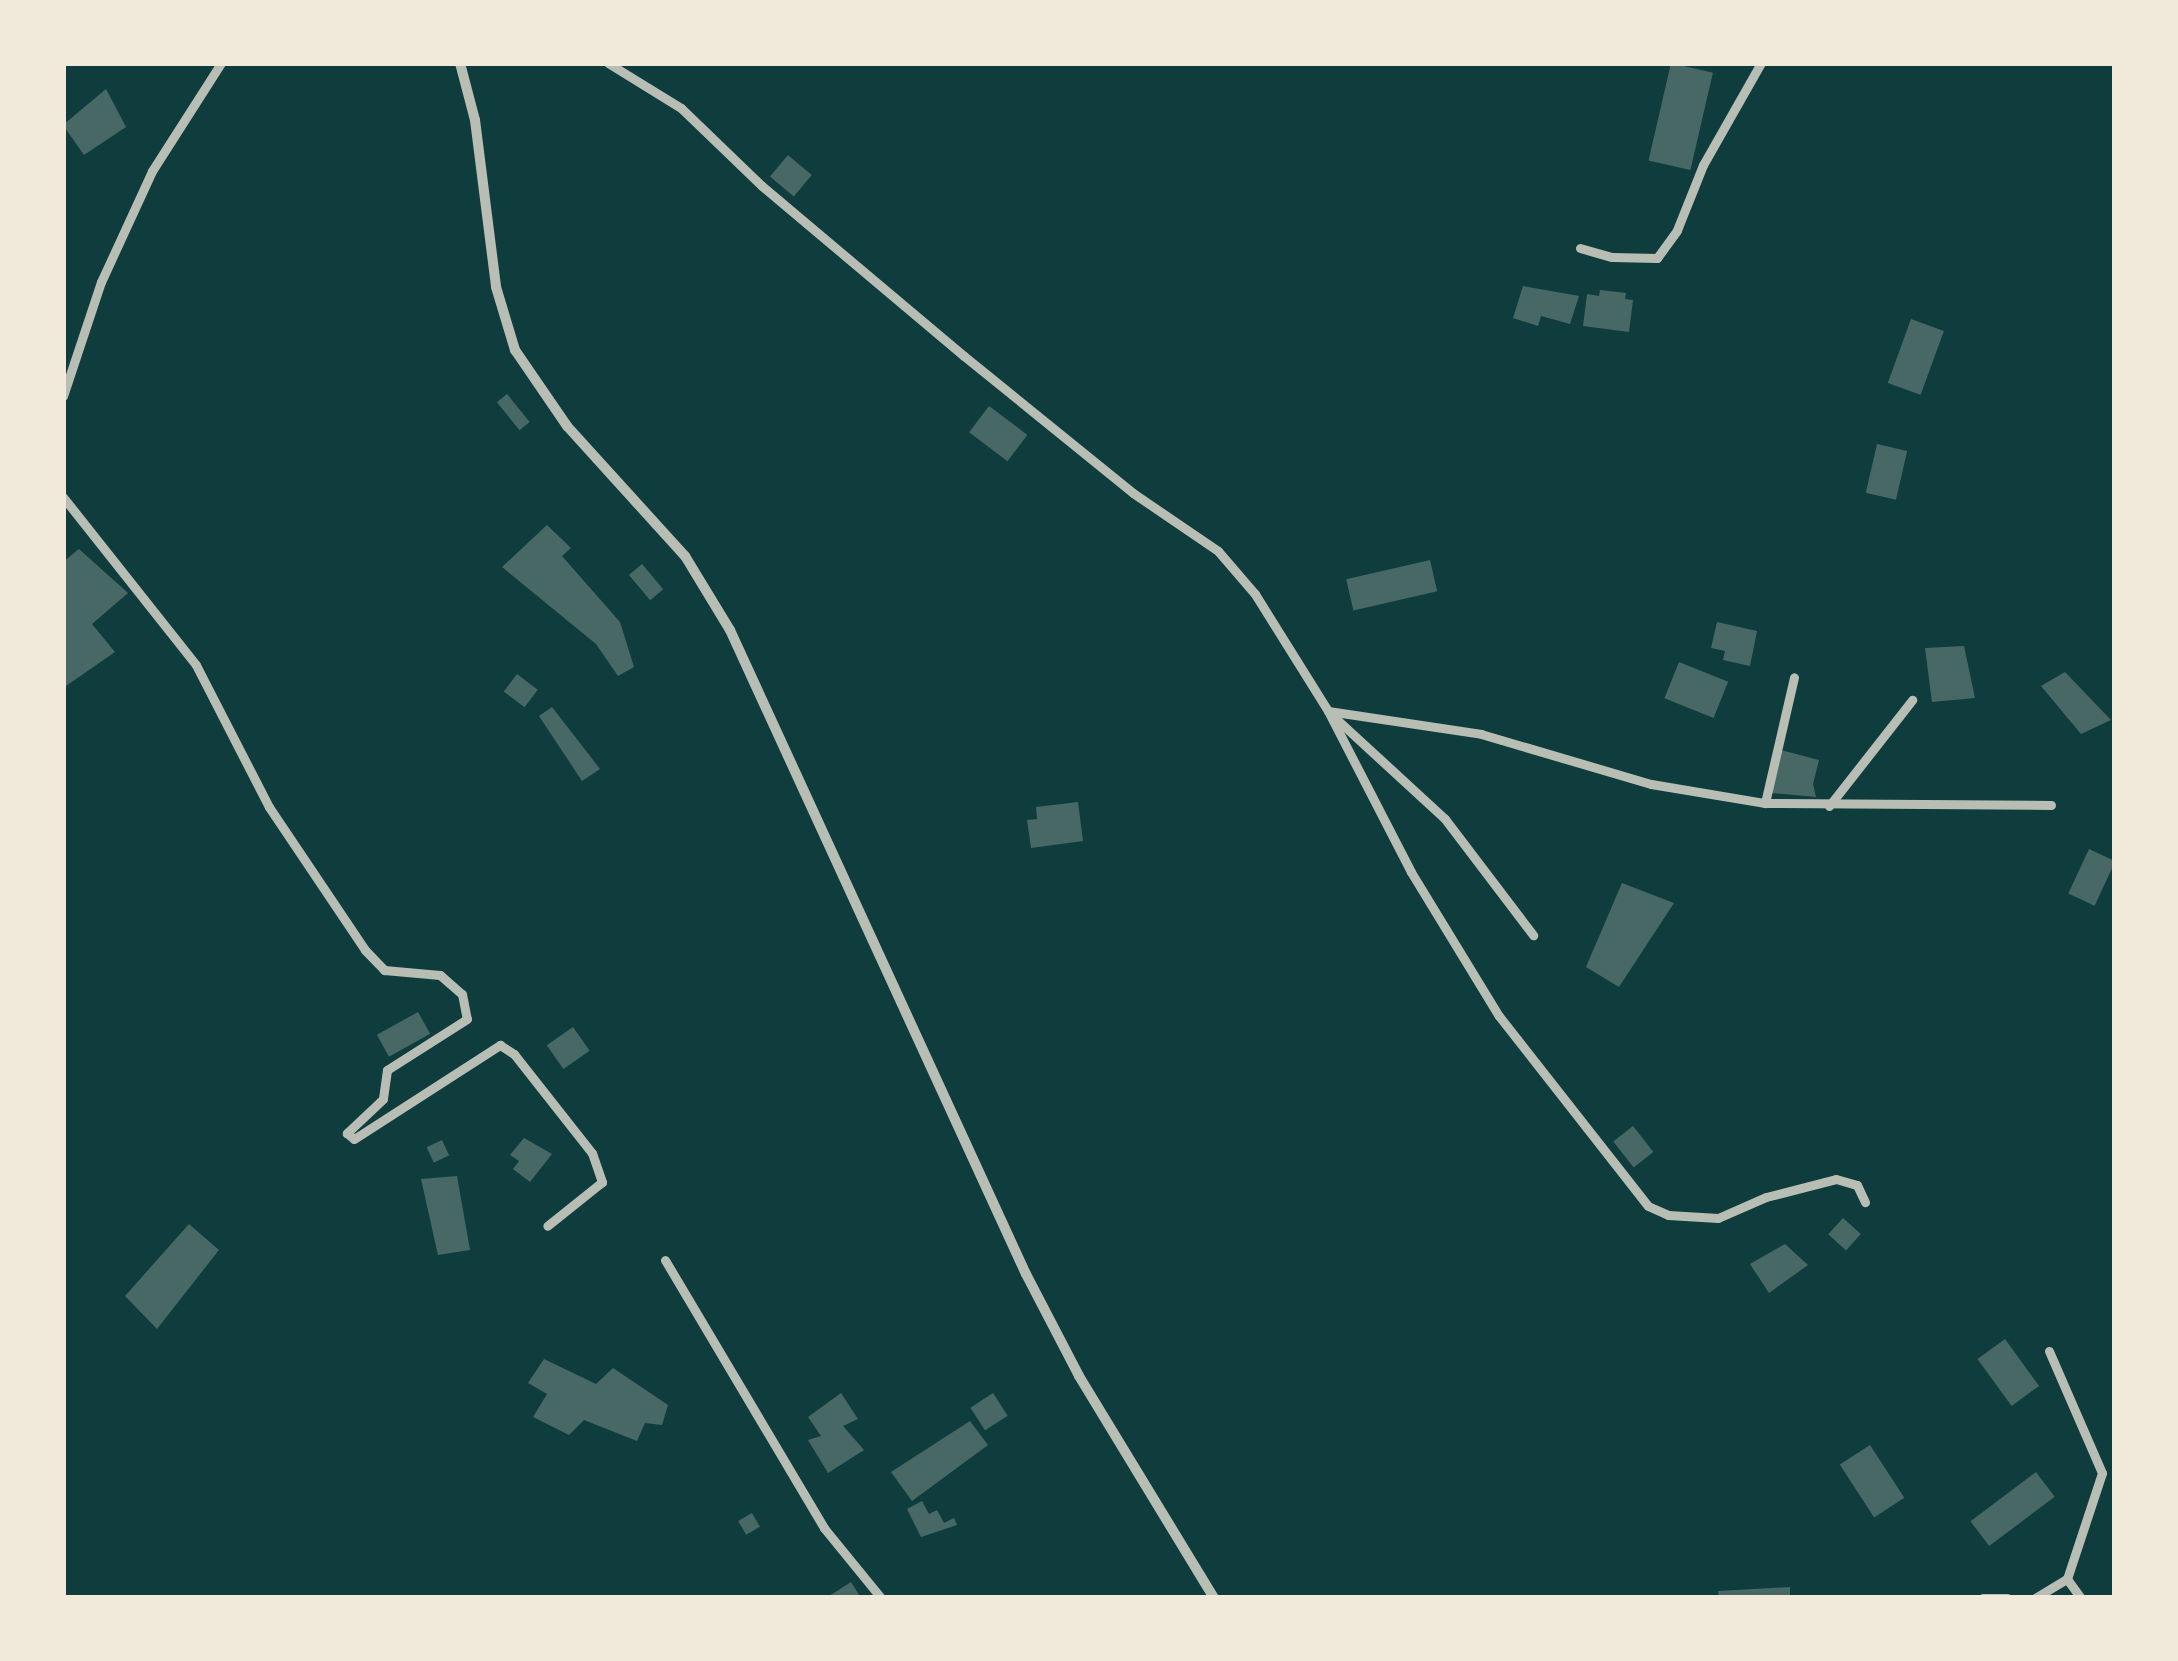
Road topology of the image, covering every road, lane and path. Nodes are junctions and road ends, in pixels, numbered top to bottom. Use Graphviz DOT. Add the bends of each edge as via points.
graph roads {
  1 [pos="221,63"];
  2 [pos="460,63"];
  3 [pos="608,63"];
  4 [pos="1761,63"];
  5 [pos="1580,248"];
  6 [pos="63,395"];
  7 [pos="63,497"];
  8 [pos="1794,677"];
  9 [pos="1912,700"];
  10 [pos="1328,711"];
  11 [pos="1765,803"];
  12 [pos="2051,805"];
  13 [pos="1829,806"];
  14 [pos="1533,935"];
  15 [pos="1865,1202"];
  16 [pos="548,1226"];
  17 [pos="664,1260"];
  18 [pos="2049,1351"];
  19 [pos="2067,1580"];
  20 [pos="881,1598"];
  21 [pos="1214,1598"];
  22 [pos="1983,1598"];
  23 [pos="2007,1598"];
  24 [pos="2035,1598"];
  25 [pos="2081,1598"];
  1 -- 6 [label="street" via="152,171 101,282"];
  2 -- 21 [label="street" via="496,287 515,350 567,426 685,556 730,630 1026,1274"];
  3 -- 10 [label="street" via="680,107 762,187 964,356 1227,560"];
  4 -- 5 [label="street" via="1657,258"];
  7 -- 16 [label="street" via="196,665 269,807 365,950 384,970 440,975 462,994 467,1019 387,1070 383,1099 347,1133 354,1139 500,1045 592,1153 602,1181"];
  8 -- 11 [label="street"];
  9 -- 13 [label="street"];
  10 -- 11 [label="street" via="1481,734 1632,780"];
  10 -- 14 [label="street" via="1437,810"];
  10 -- 15 [label="street" via="1498,1016 1648,1205 1718,1218 1836,1179 1858,1184"];
  11 -- 13 [label="street"];
  12 -- 13 [label="street"];
  17 -- 20 [label="street" via="824,1528"];
  18 -- 19 [label="street" via="2102,1473"];
  19 -- 24 [label="street"];
  19 -- 25 [label="street"];
  22 -- 23 [label="street"];
}
